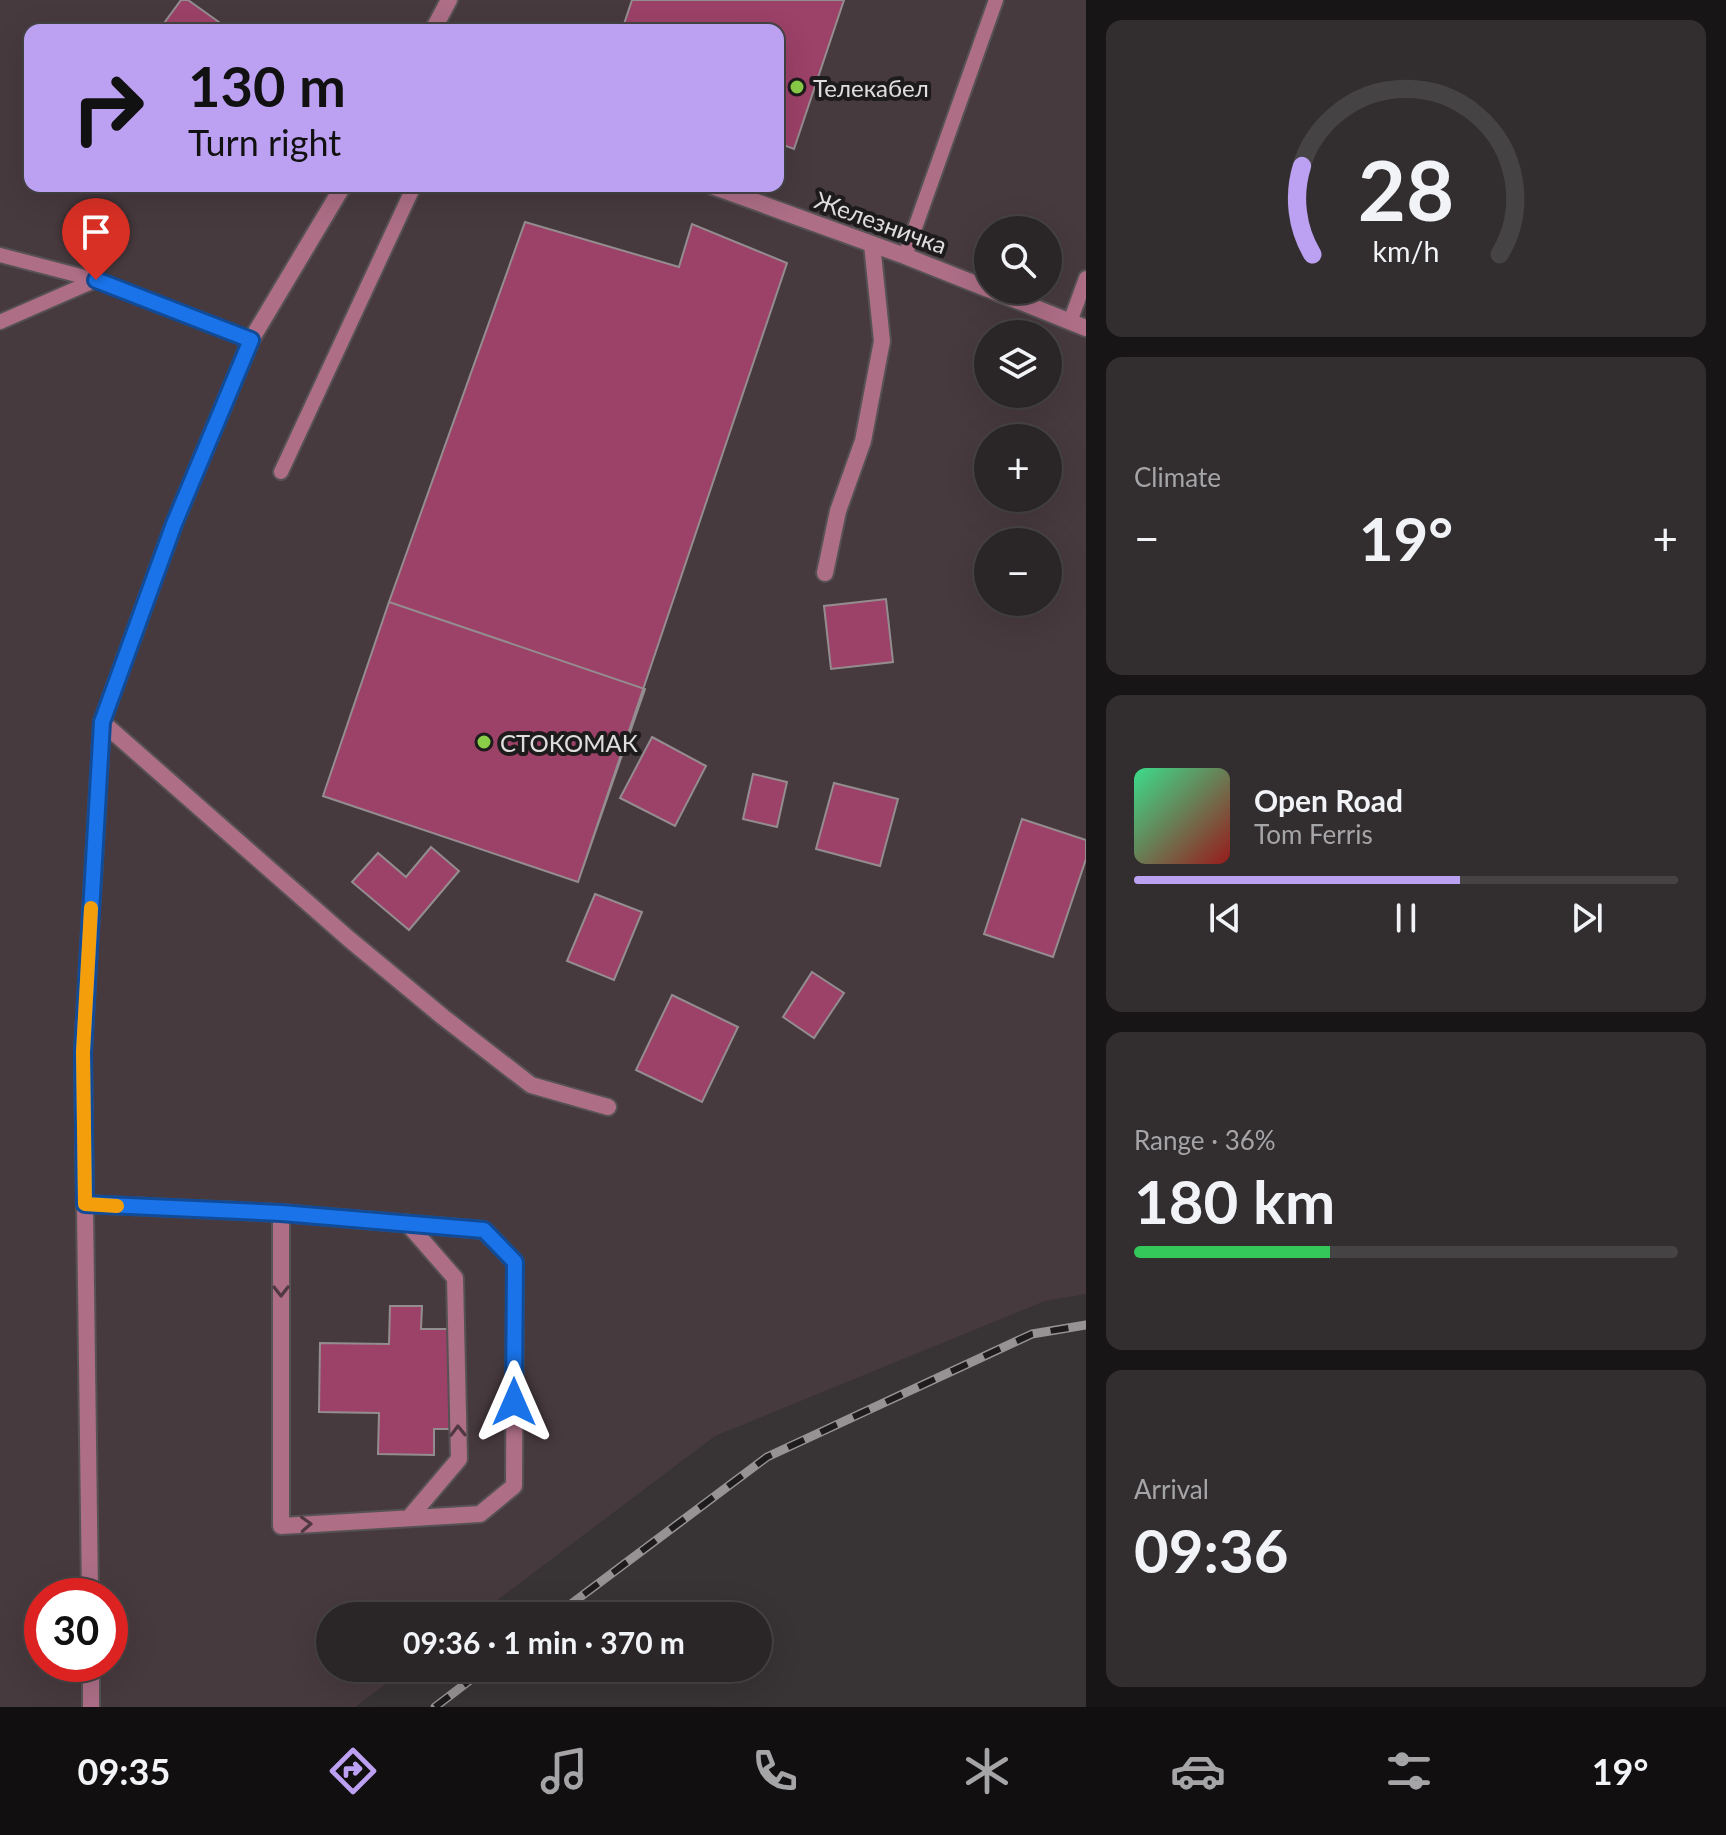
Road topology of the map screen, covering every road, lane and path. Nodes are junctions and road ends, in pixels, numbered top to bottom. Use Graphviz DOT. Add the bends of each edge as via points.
graph roads {
  1 [pos="449,0"];
  2 [pos="996,0"];
  3 [pos="436,24"];
  4 [pos="339,192"];
  5 [pos="413,192"];
  6 [pos="729,192"];
  7 [pos="872,244"];
  8 [pos="0,255"];
  9 [pos="905,256"];
  10 [pos="1086,278"];
  11 [pos="96,280"];
  12 [pos="974,283"];
  13 [pos="1026,304"];
  14 [pos="0,322"];
  15 [pos="1078,325"];
  16 [pos="251,340"];
  17 [pos="281,472"];
  18 [pos="825,573"];
  19 [pos="102,722"];
  20 [pos="608,1107"];
  21 [pos="85,1204"];
  22 [pos="281,1213"];
  23 [pos="407,1223"];
  24 [pos="409,1518"];
  25 [pos="90,1578"];
  26 [pos="91,1682"];
  27 [pos="91,1707"];
  1 -- 3 [label="street"];
  2 -- 9 [label="lane"];
  4 -- 16 [label="street"];
  5 -- 17 [label="lane"];
  6 -- 7 [label="street, Железничка"];
  7 -- 9 [label="street, Железничка"];
  7 -- 18 [label="street" via="882,341 863,441 838,511"];
  8 -- 11 [label="lane"];
  9 -- 12 [label="street, Железничка"];
  10 -- 15 [label="lane"];
  11 -- 14 [label="lane"];
  11 -- 16 [label="lane"];
  13 -- 15 [label="street, Железничка"];
  16 -- 19 [label="street" via="174,524"];
  19 -- 20 [label="street" via="349,939 531,1085"];
  19 -- 21 [label="street" via="83,1052"];
  21 -- 22 [label="street"];
  21 -- 25 [label="street"];
  22 -- 23 [label="street"];
  22 -- 24 [label="street, one-way" via="281,1526"];
  24 -- 23 [label="street, one-way" via="459,1459 455,1278"];
  23 -- 24 [label="street" via="484,1230 515,1262 514,1486 480,1514"];
  26 -- 27 [label="street"];
}
